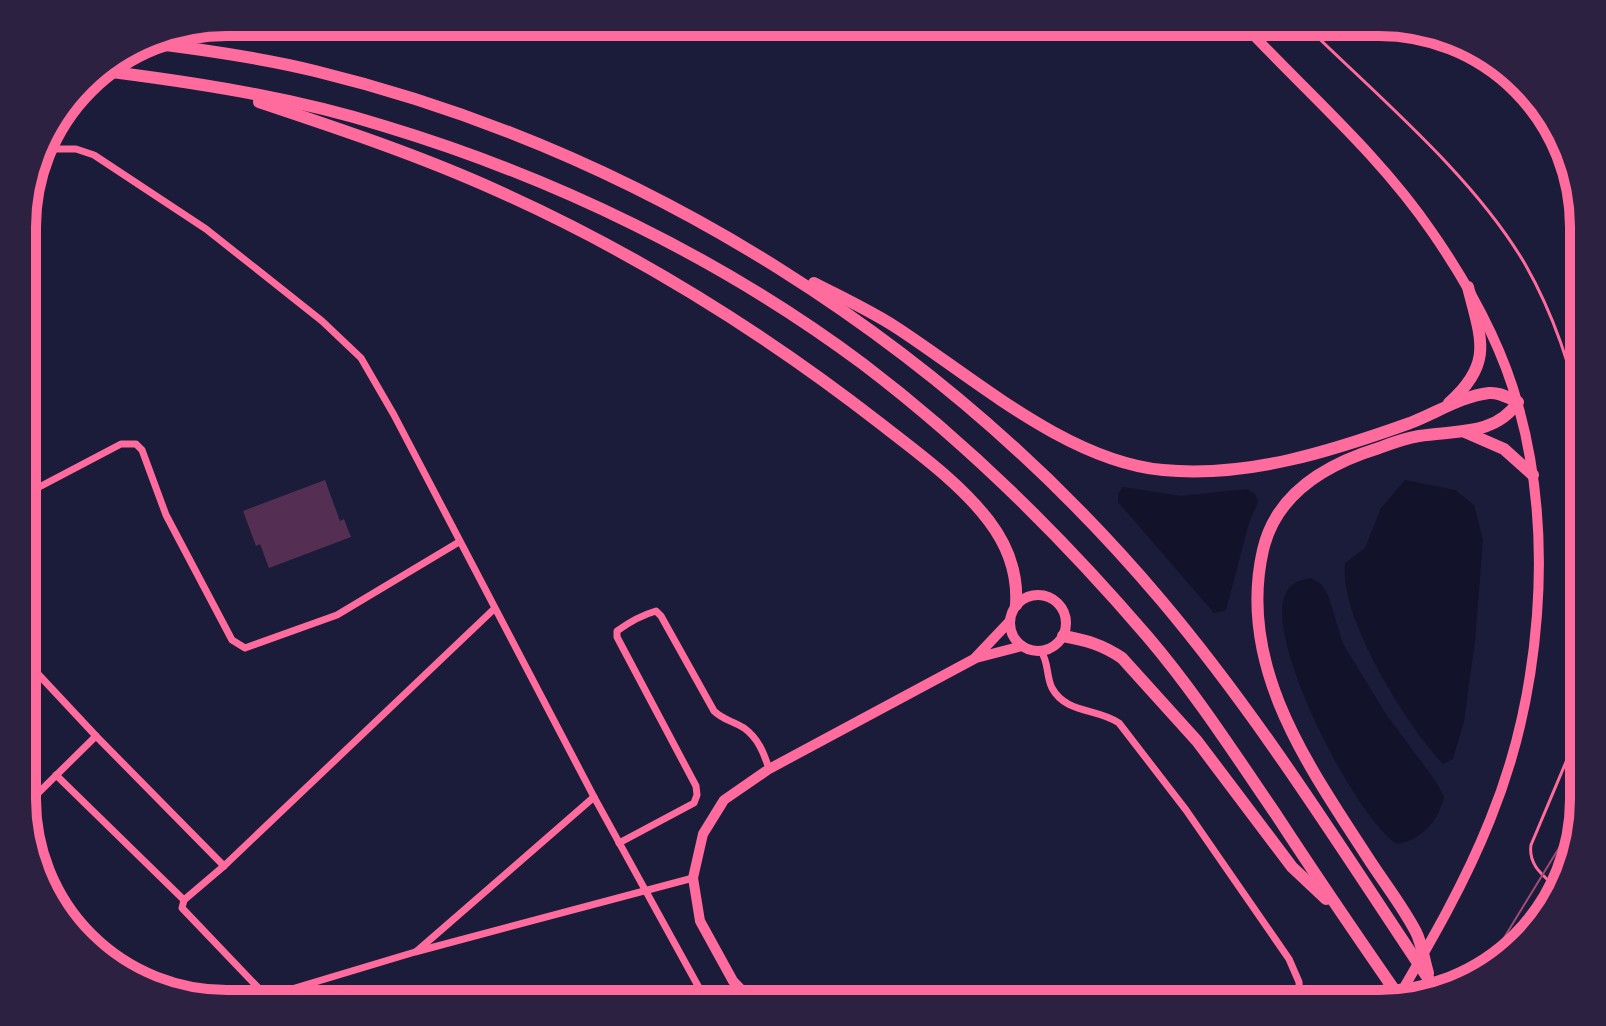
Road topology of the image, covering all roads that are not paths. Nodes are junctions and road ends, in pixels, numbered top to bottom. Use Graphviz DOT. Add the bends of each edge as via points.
graph roads {
  1 [pos="1255,36"];
  2 [pos="167,46"];
  3 [pos="115,73"];
  4 [pos="220,88"];
  5 [pos="53,149"];
  6 [pos="737,242"];
  7 [pos="1468,287"];
  8 [pos="1518,402"];
  9 [pos="1440,410"];
  10 [pos="1462,431"];
  11 [pos="1533,475"];
  12 [pos="36,489"];
  13 [pos="459,542"];
  14 [pos="1016,605"];
  15 [pos="494,609"];
  16 [pos="1010,621"];
  17 [pos="1063,636"];
  18 [pos="1022,646"];
  19 [pos="1041,651"];
  20 [pos="974,659"];
  21 [pos="36,672"];
  22 [pos="96,736"];
  23 [pos="769,769"];
  24 [pos="56,775"];
  25 [pos="36,795"];
  26 [pos="594,797"];
  27 [pos="619,843"];
  28 [pos="224,866"];
  29 [pos="693,878"];
  30 [pos="644,891"];
  31 [pos="184,900"];
  32 [pos="1343,916"];
  33 [pos="415,952"];
  34 [pos="1432,982"];
  35 [pos="1430,983"];
  36 [pos="1404,988"];
  37 [pos="260,990"];
  38 [pos="286,990"];
  39 [pos="700,990"];
  40 [pos="742,990"];
  41 [pos="1299,990"];
  42 [pos="1394,990"];
  1 -- 7 [label="main road" via="1367,148"];
  2 -- 6 [label="highway" via="315,71 463,116 607,175"];
  3 -- 4 [label="highway"];
  4 -- 14 [label="highway" via="496,189 667,279 751,331 842,394 971,501 1012,560"];
  4 -- 32 [label="highway" via="380,124 554,187 687,253 861,364 1019,499 1149,638"];
  5 -- 13 [label="street" via="94,155 231,247 348,344 371,373"];
  6 -- 9 [label="highway" via="892,325 1068,440 1124,463 1204,473 1248,469"];
  6 -- 35 [label="highway" via="841,309 953,393 1038,469 1127,560 1253,720"];
  7 -- 8 [label="main road"];
  7 -- 9 [label="highway" via="1480,361 1473,377"];
  8 -- 9 [label="highway" via="1487,393"];
  8 -- 10 [label="highway" via="1498,423"];
  8 -- 11 [label="main road"];
  10 -- 11 [label="highway" via="1504,449"];
  10 -- 34 [label="highway" via="1414,436 1349,457 1298,488 1265,540 1256,600 1275,697 1301,751 1417,934"];
  11 -- 36 [label="main road" via="1537,600 1526,693 1504,784 1451,907"];
  12 -- 13 [label="street" via="121,444 136,444 166,515 232,640 245,648 337,615"];
  13 -- 15 [label="street"];
  14 -- 16 [label="main road"];
  14 -- 17 [label="main road" via="1031,596 1049,597 1062,609"];
  15 -- 26 [label="street"];
  15 -- 28 [label="street"];
  16 -- 18 [label="main road" via="1013,637"];
  16 -- 20 [label="main road"];
  17 -- 19 [label="main road"];
  17 -- 32 [label="highway" via="1088,640 1122,658 1197,741 1292,867"];
  18 -- 19 [label="main road"];
  18 -- 20 [label="main road"];
  19 -- 41 [label="street" via="1059,697 1069,706 1108,715 1119,723 1186,810 1289,959"];
  20 -- 23 [label="main road"];
  21 -- 22 [label="street"];
  22 -- 24 [label="street"];
  22 -- 28 [label="street"];
  23 -- 27 [label="street" via="763,749 744,729 714,711 661,616 649,613 617,631 617,637 697,795 694,803"];
  23 -- 29 [label="main road" via="724,800 703,834"];
  24 -- 25 [label="street"];
  24 -- 31 [label="street"];
  26 -- 27 [label="street"];
  26 -- 33 [label="street"];
  27 -- 30 [label="street"];
  28 -- 31 [label="street"];
  29 -- 30 [label="street"];
  29 -- 40 [label="main road" via="700,921"];
  30 -- 33 [label="street"];
  30 -- 39 [label="street"];
  31 -- 37 [label="street" via="182,908"];
  32 -- 42 [label="highway"];
  33 -- 38 [label="street"];
}
